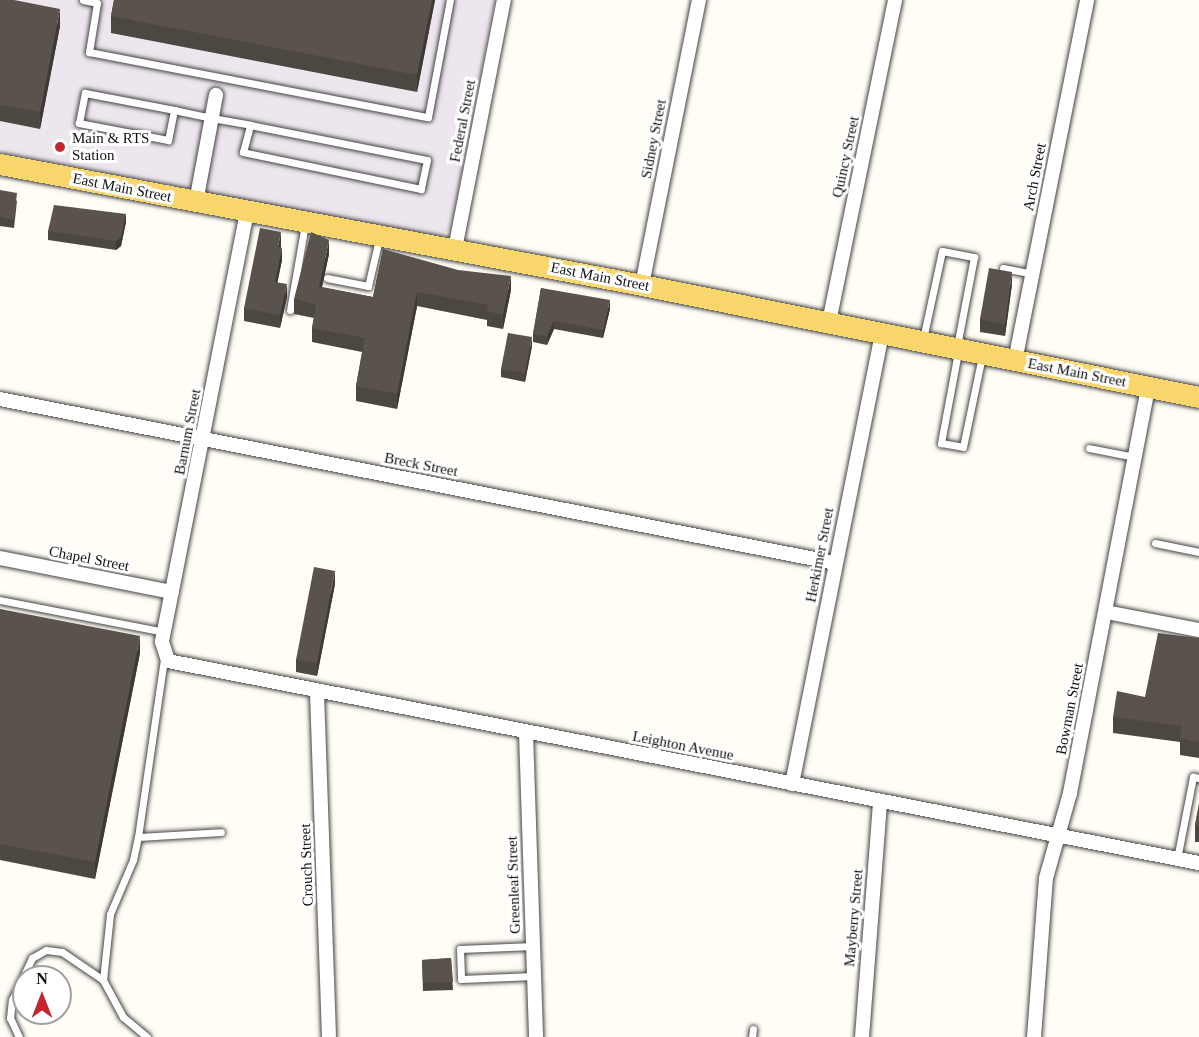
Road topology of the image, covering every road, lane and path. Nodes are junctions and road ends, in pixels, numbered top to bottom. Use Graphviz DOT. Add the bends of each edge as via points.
graph roads {
  1 [pos="83,0"];
  2 [pos="450,0"];
  3 [pos="504,0"];
  4 [pos="699,0"];
  5 [pos="895,0"];
  6 [pos="1087,0"];
  7 [pos="220,78"];
  8 [pos="216,95"];
  9 [pos="174,110"];
  10 [pos="212,118"];
  11 [pos="250,125"];
  12 [pos="0,164"];
  13 [pos="196,202"];
  14 [pos="247,212"];
  15 [pos="305,222"];
  16 [pos="380,234"];
  17 [pos="455,249"];
  18 [pos="1003,268"];
  19 [pos="1034,274"];
  20 [pos="327,279"];
  21 [pos="642,285"];
  22 [pos="290,310"];
  23 [pos="829,322"];
  24 [pos="882,333"];
  25 [pos="923,341"];
  26 [pos="958,349"];
  27 [pos="983,354"];
  28 [pos="1015,361"];
  29 [pos="1148,387"];
  30 [pos="1199,397"];
  31 [pos="0,399"];
  32 [pos="204,439"];
  33 [pos="1089,448"];
  34 [pos="1135,457"];
  35 [pos="1155,543"];
  36 [pos="1199,552"];
  37 [pos="0,558"];
  38 [pos="836,563"];
  39 [pos="172,592"];
  40 [pos="0,600"];
  41 [pos="1106,612"];
  42 [pos="1199,630"];
  43 [pos="164,632"];
  44 [pos="164,657"];
  45 [pos="317,693"];
  46 [pos="526,733"];
  47 [pos="1199,778"];
  48 [pos="792,784"];
  49 [pos="880,801"];
  50 [pos="221,832"];
  51 [pos="1057,835"];
  52 [pos="138,837"];
  53 [pos="1177,859"];
  54 [pos="1199,863"];
  55 [pos="533,946"];
  56 [pos="534,976"];
  57 [pos="103,980"];
  58 [pos="20,1037"];
  59 [pos="147,1037"];
  60 [pos="329,1037"];
  61 [pos="536,1037"];
  62 [pos="862,1037"];
  63 [pos="1034,1037"];
  1 -- 7 [label="lane" via="97,3 89,52"];
  2 -- 7 [label="lane" via="428,117"];
  3 -- 17 [label="street, Federal Street"];
  4 -- 21 [label="street, Sidney Street"];
  5 -- 23 [label="street, Quincy Street"];
  6 -- 19 [label="street, Arch Street"];
  7 -- 8 [label="lane"];
  8 -- 10 [label="street"];
  9 -- 9 [label="lane" via="168,140 79,123 85,93"];
  9 -- 10 [label="lane"];
  10 -- 11 [label="lane"];
  10 -- 13 [label="street"];
  11 -- 11 [label="lane" via="427,160 421,189 243,152"];
  12 -- 13 [label="main road, East Main Street"];
  13 -- 14 [label="main road, East Main Street"];
  14 -- 15 [label="main road, East Main Street"];
  14 -- 32 [label="street, Barnum Street"];
  15 -- 16 [label="main road, East Main Street"];
  15 -- 22 [label="lane"];
  16 -- 17 [label="main road, East Main Street"];
  16 -- 20 [label="lane" via="368,286"];
  17 -- 21 [label="main road, East Main Street"];
  18 -- 19 [label="lane"];
  19 -- 28 [label="street, Arch Street"];
  21 -- 23 [label="main road, East Main Street"];
  23 -- 24 [label="main road, East Main Street"];
  24 -- 25 [label="main road, East Main Street"];
  24 -- 38 [label="street, Herkimer Street"];
  25 -- 26 [label="main road, East Main Street"];
  25 -- 26 [label="lane" via="942,251 974,257"];
  26 -- 27 [label="main road, East Main Street"];
  26 -- 27 [label="lane" via="941,443 963,447"];
  27 -- 28 [label="main road, East Main Street"];
  28 -- 29 [label="main road, East Main Street"];
  29 -- 30 [label="main road, East Main Street"];
  29 -- 34 [label="street, Bowman Street"];
  31 -- 32 [label="street, Breck Street"];
  32 -- 38 [label="street, Breck Street"];
  32 -- 39 [label="street, Barnum Street"];
  33 -- 34 [label="lane"];
  34 -- 41 [label="street, Bowman Street"];
  35 -- 36 [label="lane"];
  37 -- 39 [label="street, Chapel Street"];
  38 -- 48 [label="street, Herkimer Street"];
  39 -- 43 [label="street, Barnum Street"];
  40 -- 43 [label="lane"];
  41 -- 42 [label="street"];
  41 -- 51 [label="street, Bowman Street" via="1070,793"];
  43 -- 44 [label="street, Barnum Street"];
  44 -- 45 [label="street, Leighton Avenue" via="177,665"];
  44 -- 52 [label="lane"];
  45 -- 46 [label="street, Leighton Avenue"];
  45 -- 60 [label="street, Crouch Street"];
  46 -- 48 [label="street, Leighton Avenue"];
  46 -- 55 [label="street, Greenleaf Street"];
  47 -- 53 [label="lane" via="1193,777"];
  48 -- 49 [label="street, Leighton Avenue"];
  49 -- 51 [label="street, Leighton Avenue"];
  49 -- 62 [label="street, Mayberry Street"];
  50 -- 52 [label="lane"];
  51 -- 53 [label="street, Leighton Avenue"];
  51 -- 63 [label="street, Bowman Street" via="1046,878"];
  52 -- 57 [label="lane" via="133,860 110,914"];
  53 -- 54 [label="street, Leighton Avenue"];
  55 -- 56 [label="street, Greenleaf Street"];
  55 -- 56 [label="lane" via="460,949 461,979"];
  56 -- 61 [label="street, Greenleaf Street"];
  57 -- 58 [label="lane" via="62,952 46,950 32,958 12,1000 10,1018"];
  57 -- 59 [label="lane" via="123,1017"];
}
